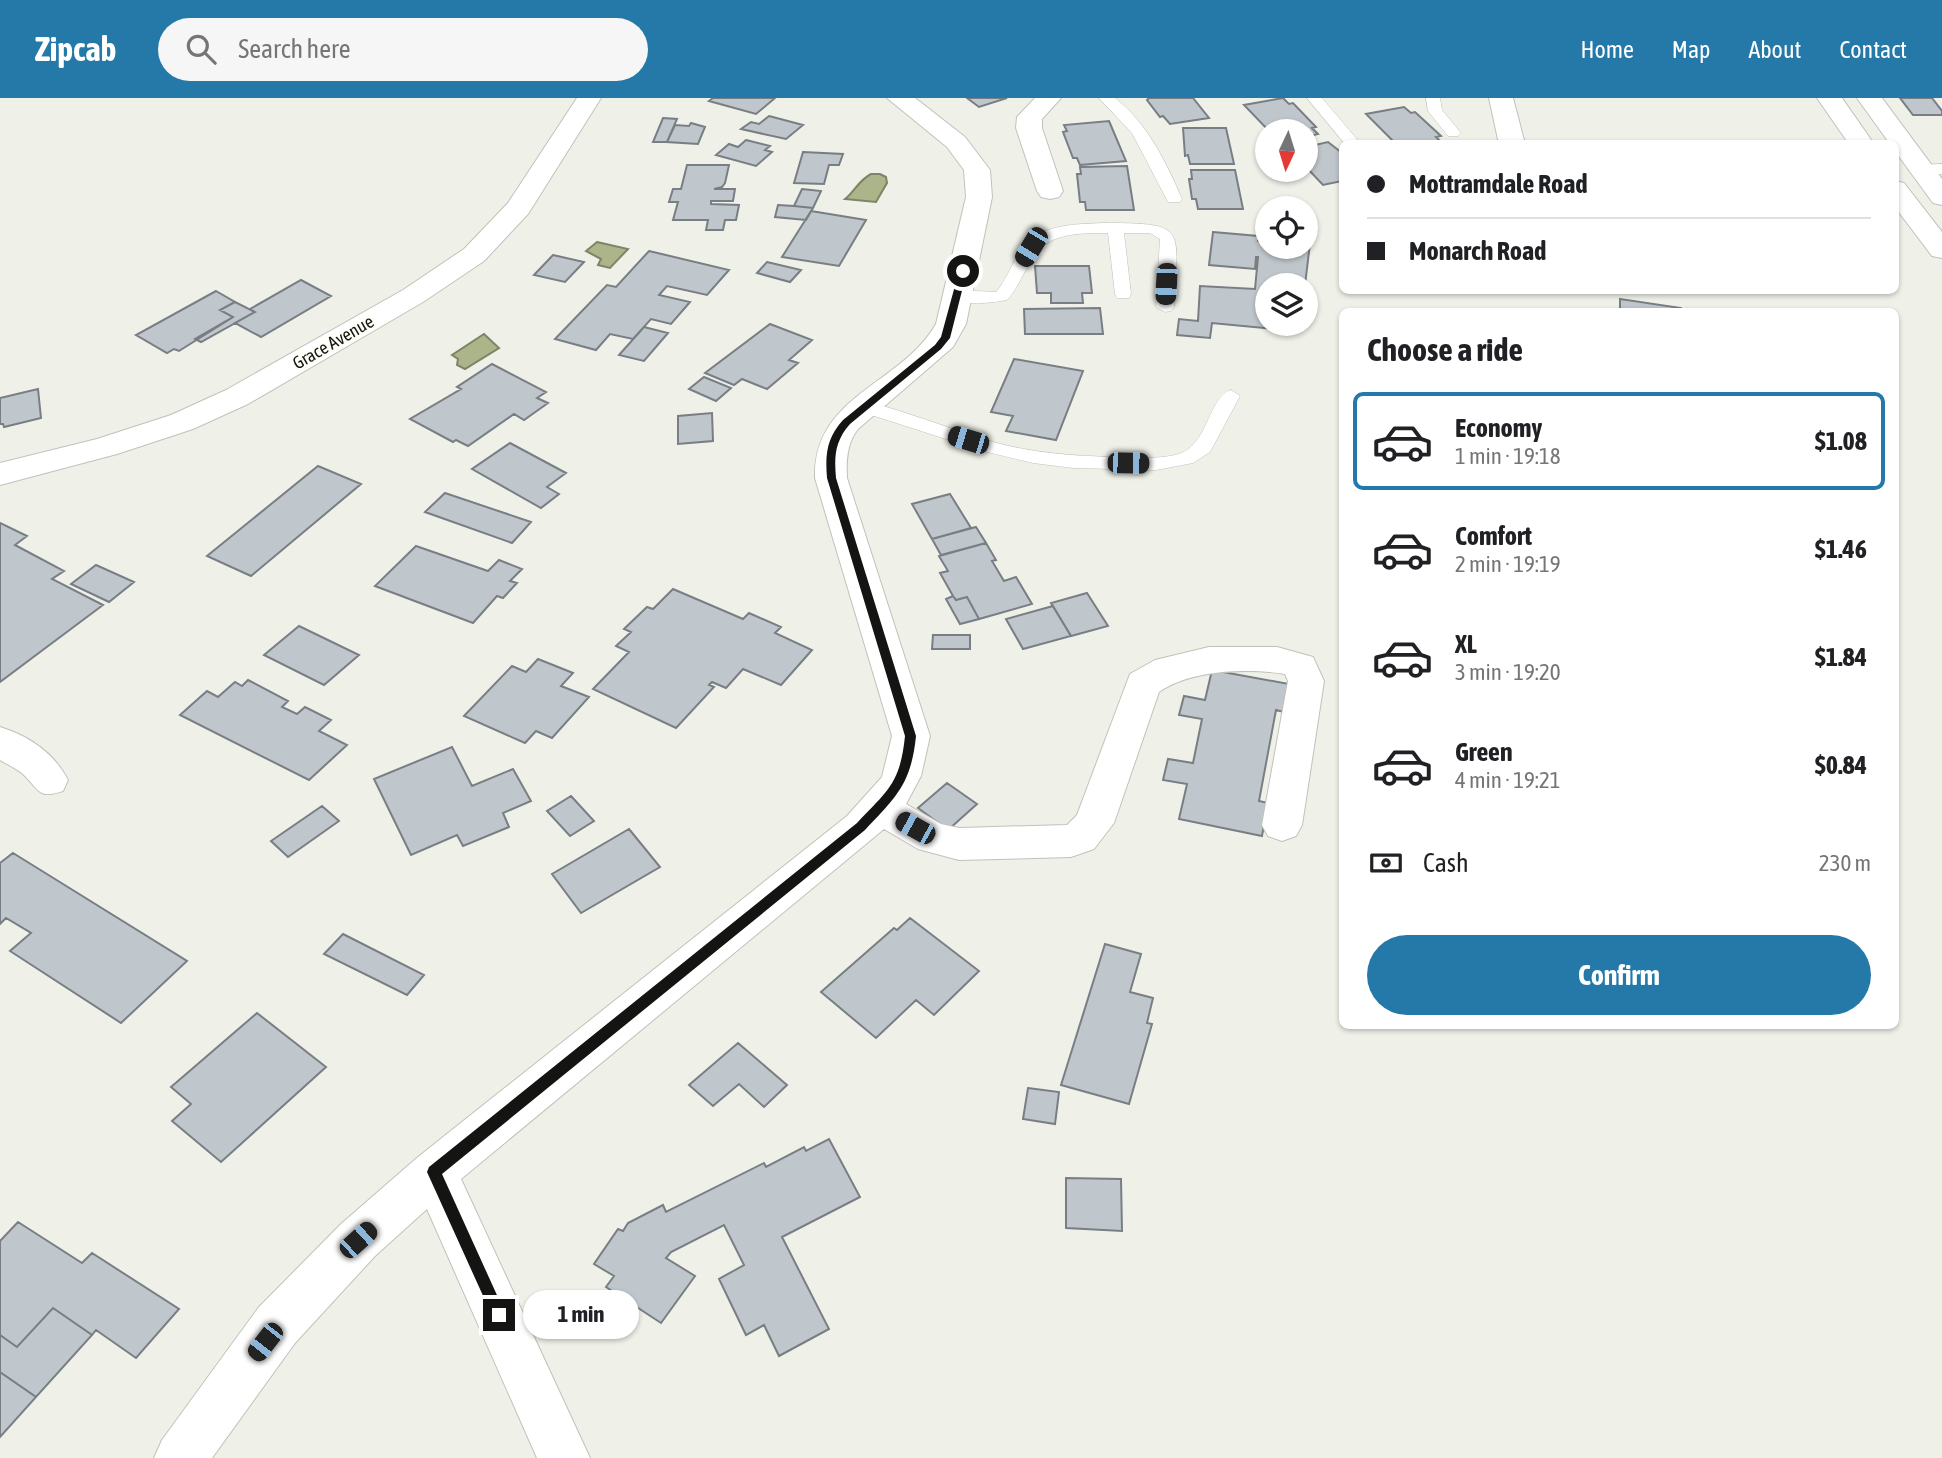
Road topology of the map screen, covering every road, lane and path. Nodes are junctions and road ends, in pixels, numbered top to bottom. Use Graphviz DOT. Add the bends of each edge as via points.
graph roads {
  1 [pos="589,98"];
  2 [pos="899,98"];
  3 [pos="1049,98"];
  4 [pos="1106,98"];
  5 [pos="1314,98"];
  6 [pos="1433,98"];
  7 [pos="1501,98"];
  8 [pos="1829,98"];
  9 [pos="1869,98"];
  10 [pos="1453,133"];
  11 [pos="1351,140"];
  12 [pos="1511,140"];
  13 [pos="1859,140"];
  14 [pos="1932,170"];
  15 [pos="1899,171"];
  16 [pos="1050,191"];
  17 [pos="1899,195"];
  18 [pos="1942,197"];
  19 [pos="1174,199"];
  20 [pos="1116,229"];
  21 [pos="1942,250"];
  22 [pos="1123,294"];
  23 [pos="957,295"];
  24 [pos="1165,307"];
  25 [pos="1231,396"];
  26 [pos="864,407"];
  27 [pos="0,474"];
  28 [pos="0,741"];
  29 [pos="49,780"];
  30 [pos="880,808"];
  31 [pos="1282,825"];
  32 [pos="434,1172"];
  33 [pos="180,1458"];
  34 [pos="564,1458"];
  1 -- 27 [label="street, Grace Avenue" via="511,217 474,255 413,296 237,397 182,422"];
  2 -- 23 [label="street" via="956,142 977,170 979,197"];
  3 -- 16 [label="street" via="1030,117 1029,128"];
  4 -- 19 [label="lane" via="1148,144"];
  5 -- 11 [label="lane"];
  6 -- 10 [label="lane" via="1435,111"];
  7 -- 12 [label="street"];
  8 -- 13 [label="street"];
  9 -- 14 [label="street"];
  14 -- 15 [label="street"];
  14 -- 18 [label="street"];
  17 -- 21 [label="street"];
  20 -- 22 [label="lane"];
  20 -- 23 [label="lane" via="1072,230 1048,236 1031,247 1001,296"];
  20 -- 24 [label="lane" via="1151,228 1166,235"];
  23 -- 26 [label="street" via="951,324 938,347"];
  25 -- 26 [label="lane" via="1203,448 1175,462 1156,464 1033,457"];
  26 -- 30 [label="street" via="835,435 830,455 831,478 911,736 908,765"];
  28 -- 29 [label="street" via="38,765"];
  30 -- 31 [label="street" via="932,838 959,844 1080,838 1094,823 1143,684 1193,662 1283,660 1300,666 1306,681"];
  30 -- 32 [label="street"];
  32 -- 33 [label="street" via="358,1240 277,1325"];
  32 -- 34 [label="street"];
}
